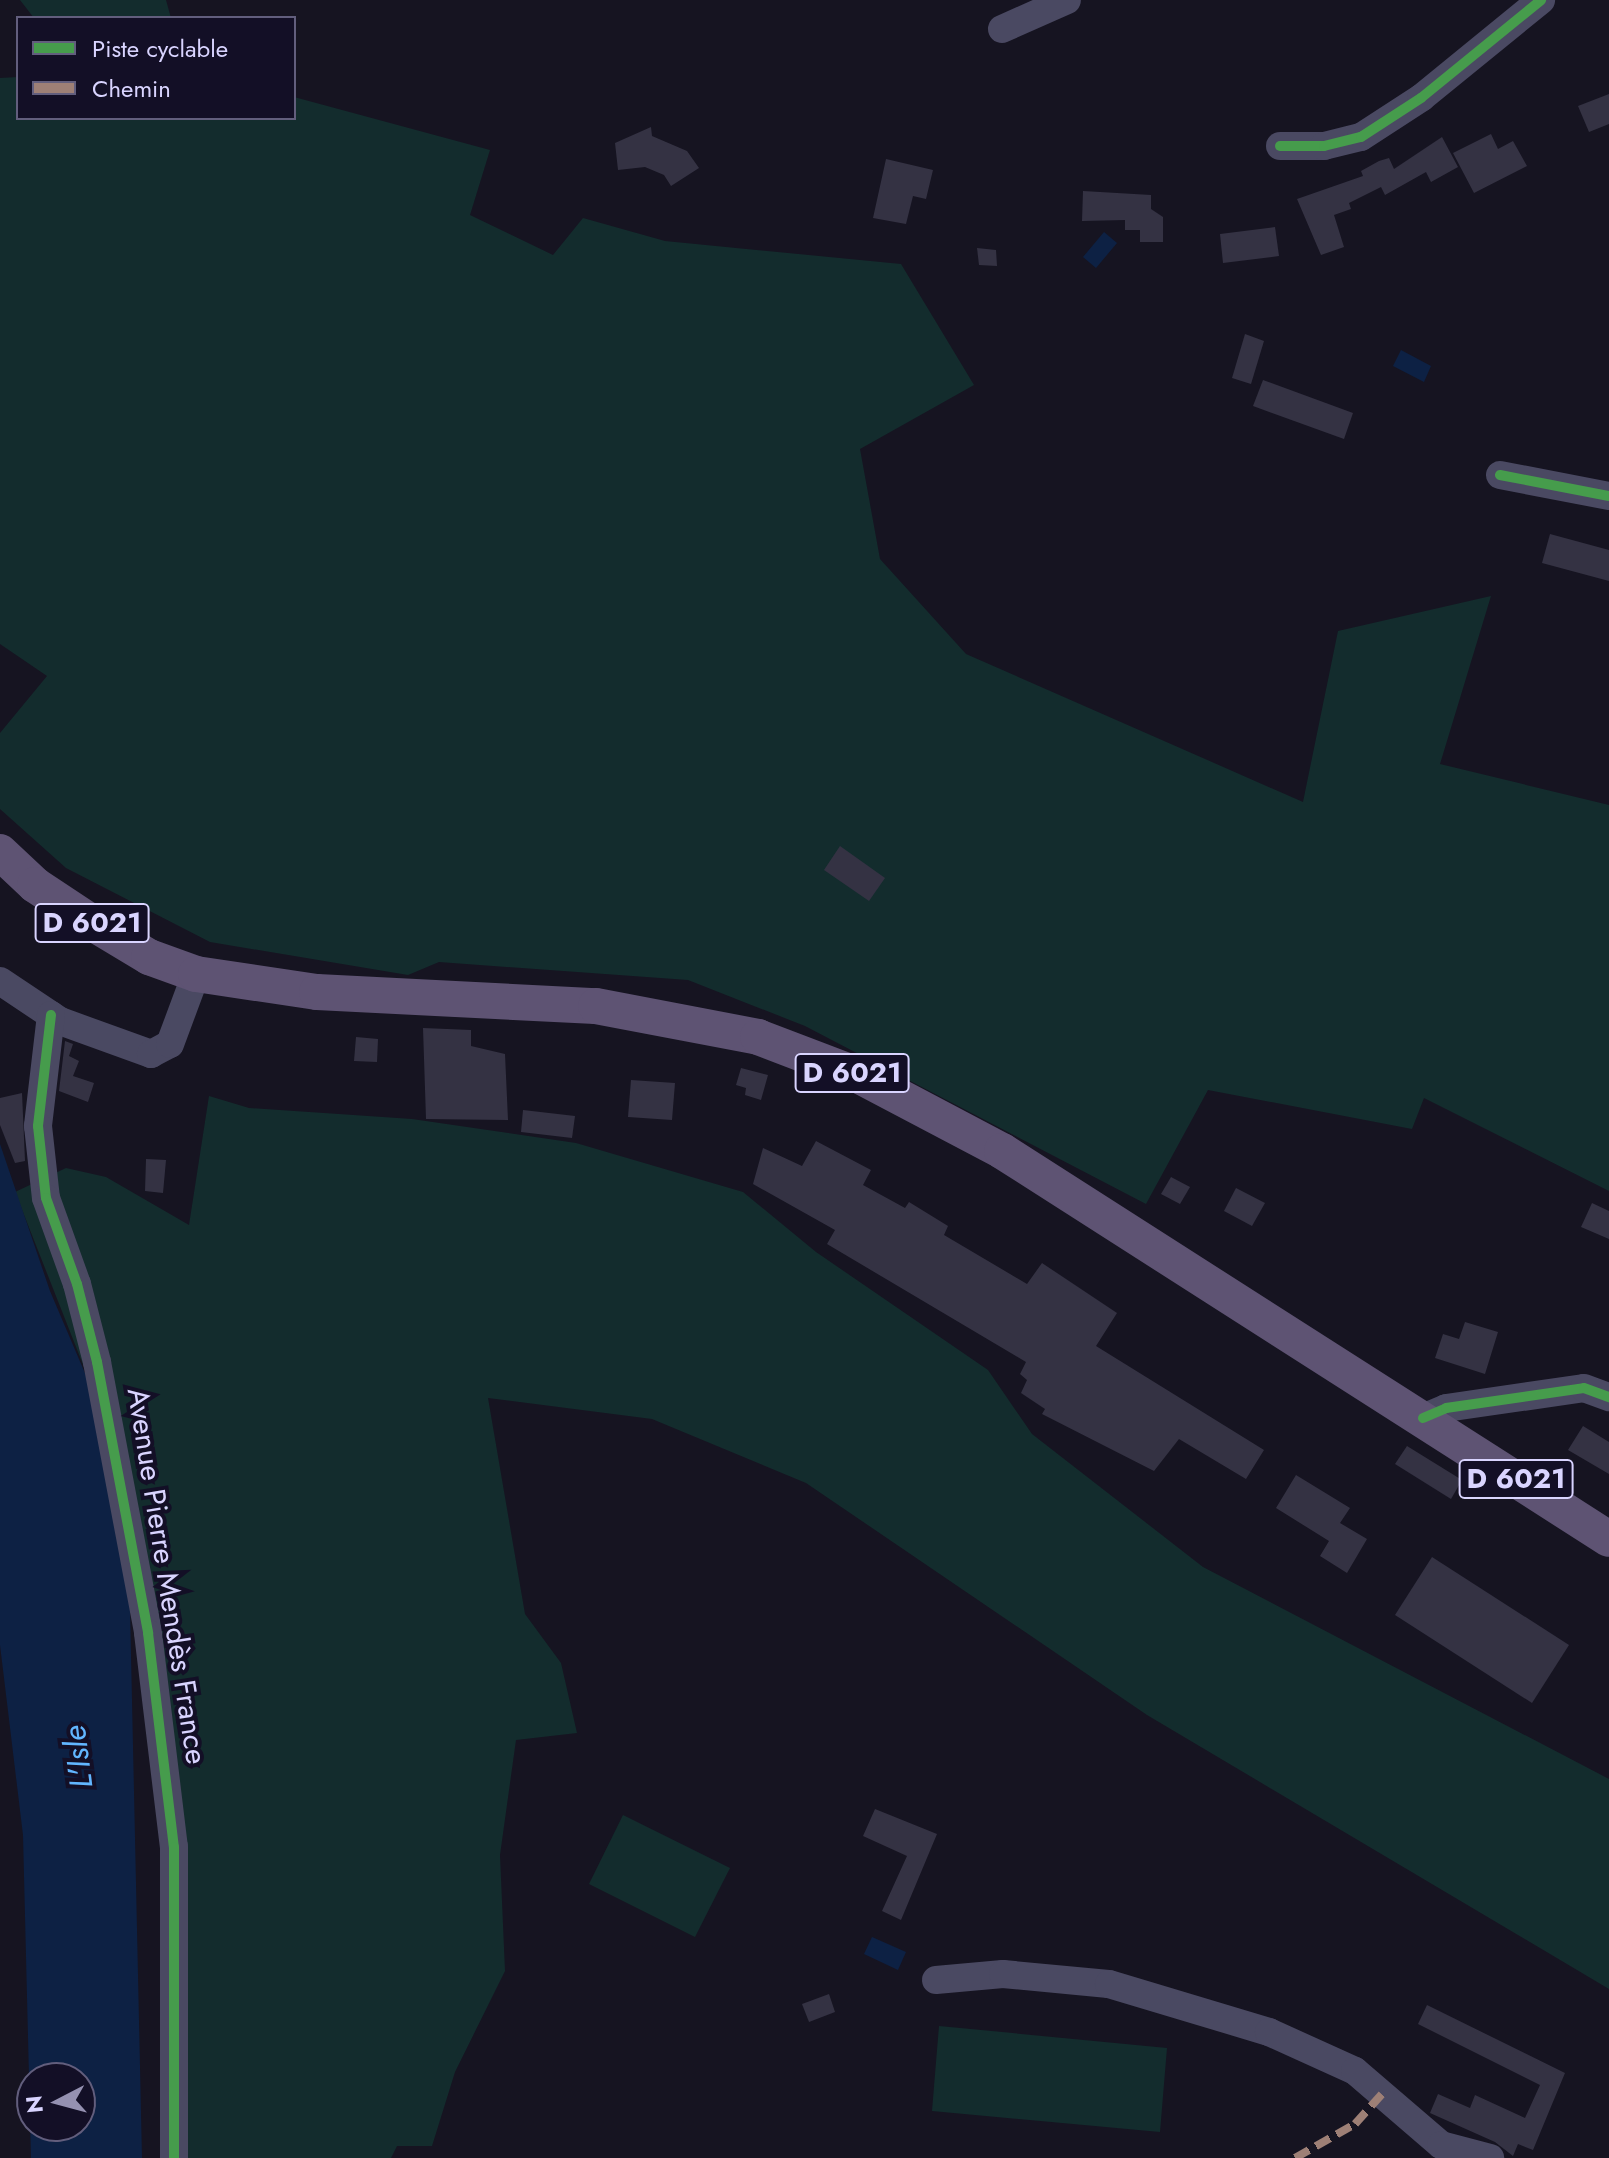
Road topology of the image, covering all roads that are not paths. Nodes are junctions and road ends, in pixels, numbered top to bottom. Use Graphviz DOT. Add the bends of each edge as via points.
graph roads {
  1 [pos="1067,0"];
  2 [pos="1541,0"];
  3 [pos="1002,29"];
  4 [pos="1280,146"];
  5 [pos="1500,475"];
  6 [pos="1609,496"];
  7 [pos="0,852"];
  8 [pos="196,974"];
  9 [pos="0,981"];
  10 [pos="51,1015"];
  11 [pos="1609,1397"];
  12 [pos="1423,1418"];
  13 [pos="1609,1539"];
  14 [pos="936,1980"];
  15 [pos="174,2158"];
  16 [pos="1490,2158"];
  1 -- 3 [label="street"];
  2 -- 4 [label="street" via="1421,98 1361,137 1324,146"];
  5 -- 6 [label="street"];
  7 -- 8 [label="main road, D 6021" via="35,885 91,922 149,957"];
  8 -- 10 [label="street" via="170,1044 161,1052 118,1044"];
  8 -- 12 [label="main road, D 6021" via="317,992 596,1006 758,1037 926,1107"];
  9 -- 10 [label="street"];
  10 -- 15 [label="street, Avenue Pierre Mendès France" via="38,1126 46,1198 77,1284 97,1362 148,1633 174,1847"];
  11 -- 12 [label="street" via="1584,1388 1446,1408"];
  12 -- 13 [label="main road, D 6021"];
  14 -- 16 [label="street" via="1003,1974 1109,1984 1269,2032 1355,2071 1441,2145"];
}
